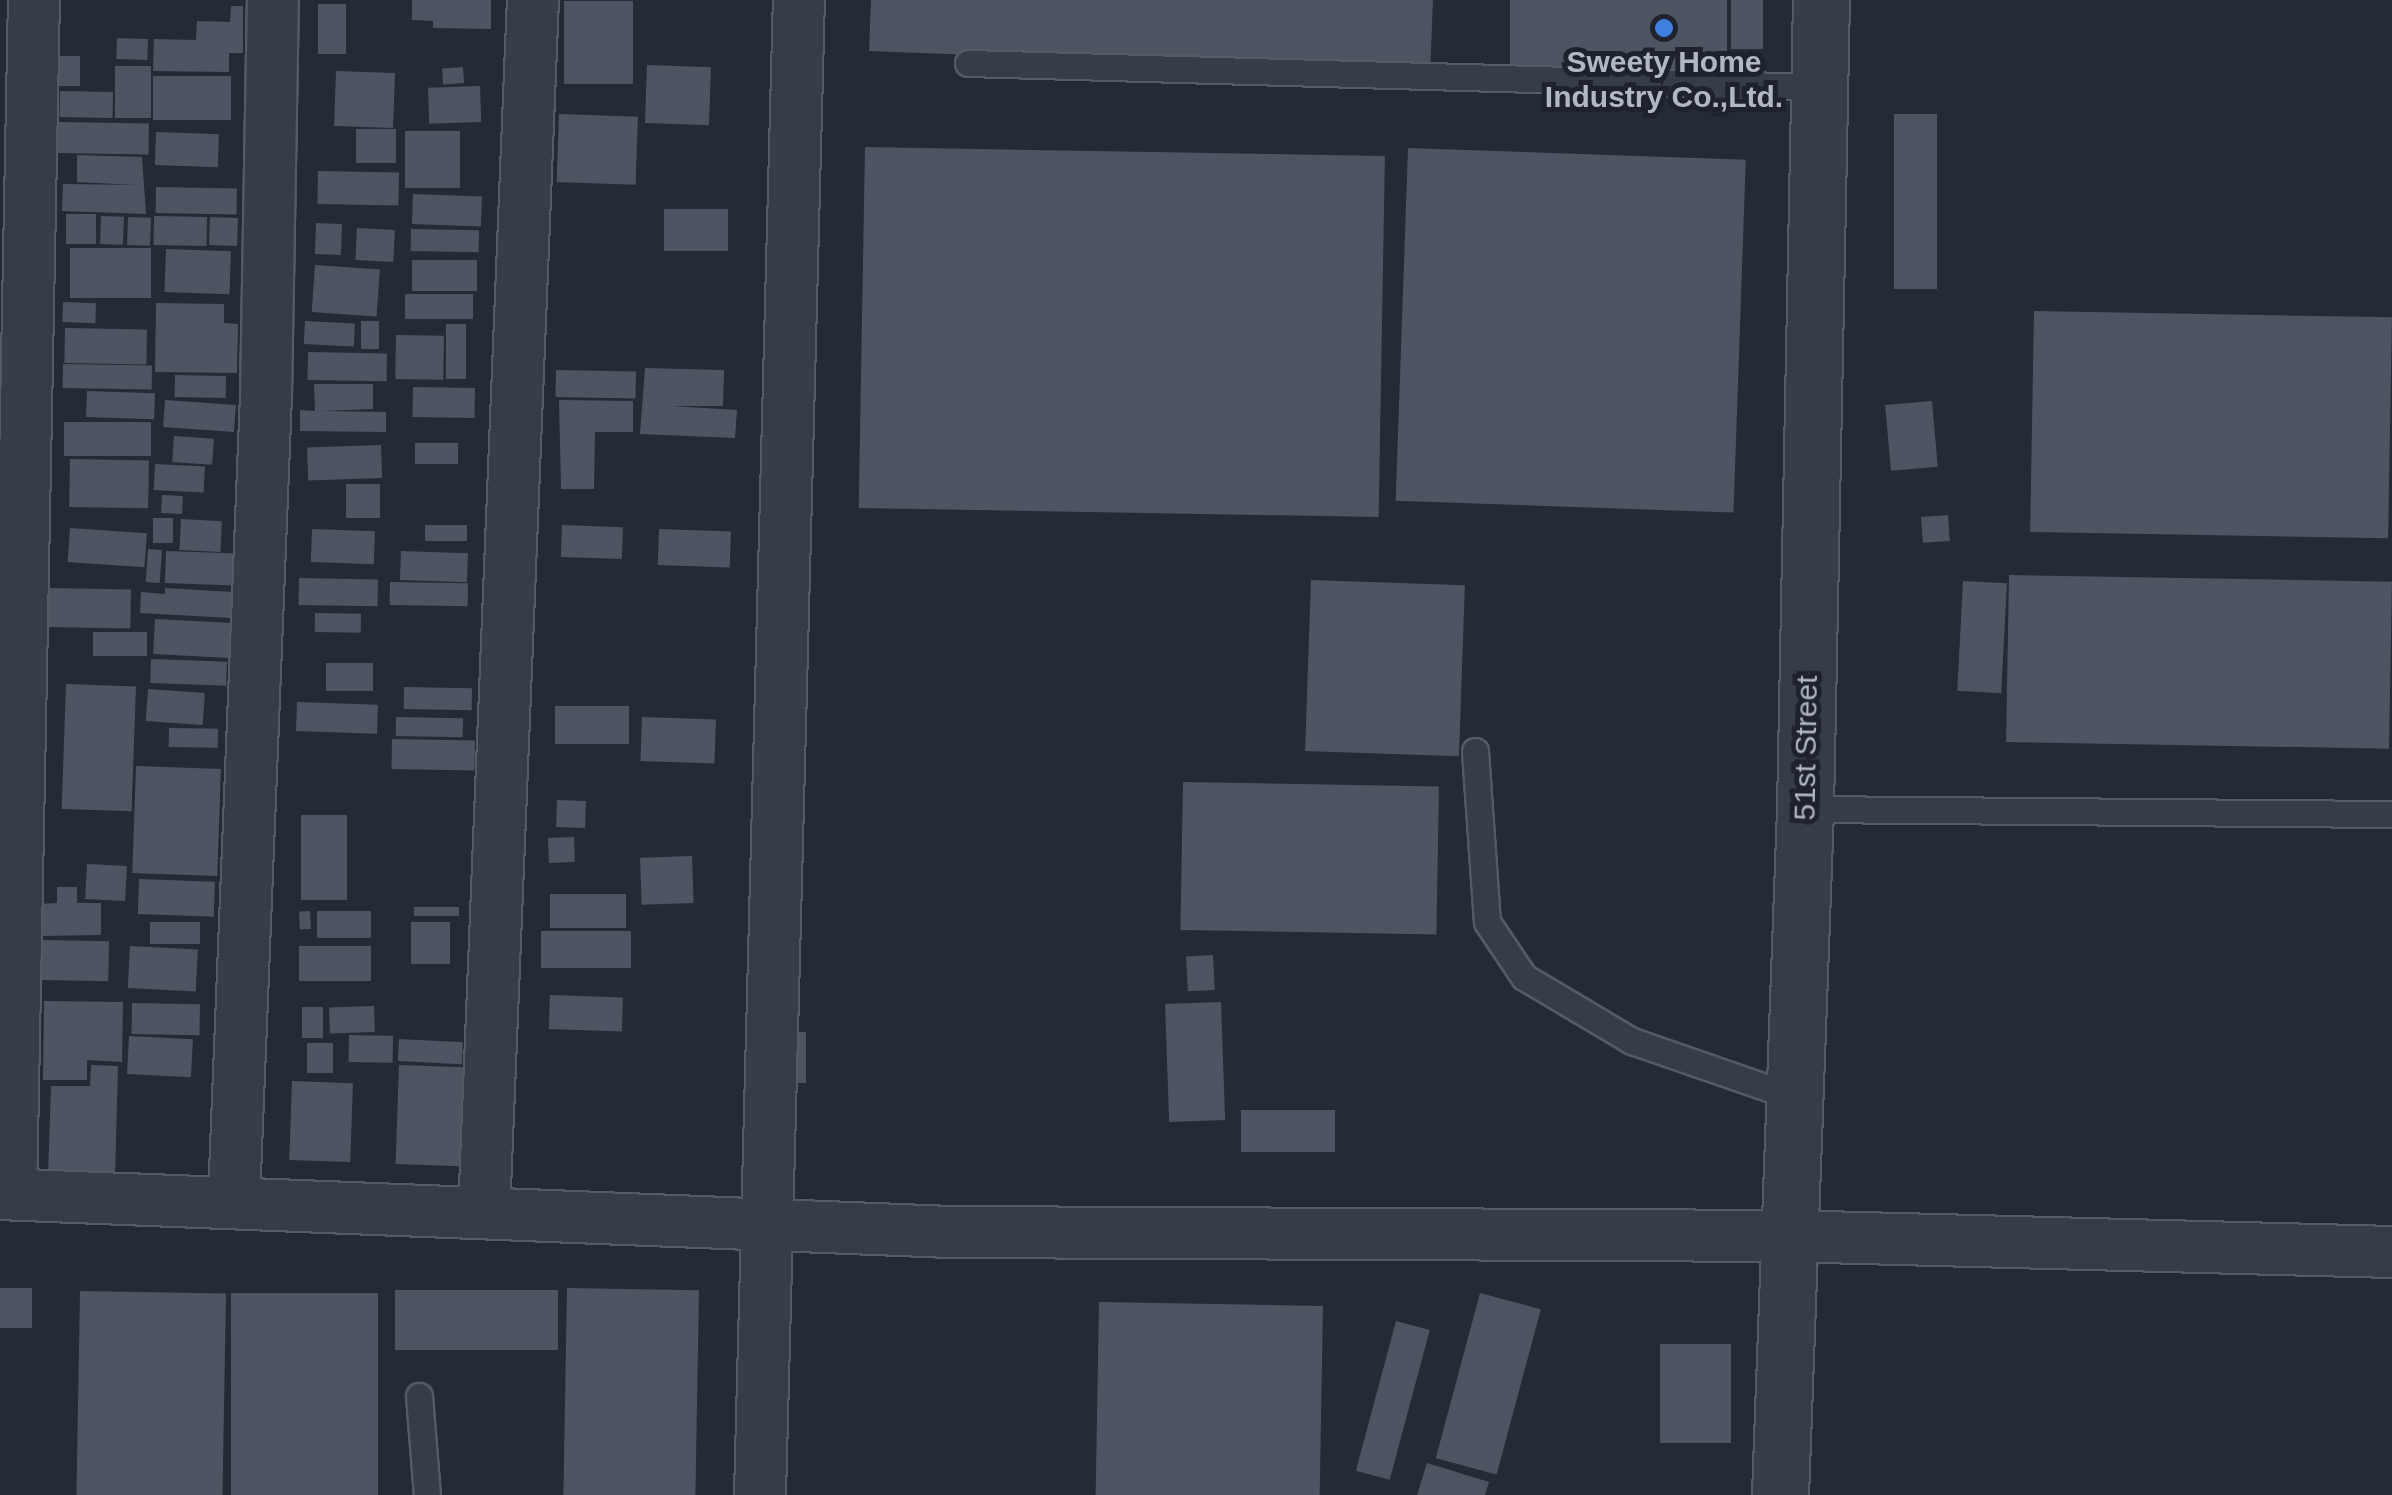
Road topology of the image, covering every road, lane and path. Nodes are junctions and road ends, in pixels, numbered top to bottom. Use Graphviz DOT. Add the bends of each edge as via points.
graph roads {
  1 [pos="34,0"];
  2 [pos="273,0"];
  3 [pos="533,0"];
  4 [pos="800,0"];
  5 [pos="1821,0"];
  6 [pos="968,63"];
  7 [pos="1819,87"];
  8 [pos="1474,751"];
  9 [pos="1805,808"];
  10 [pos="2392,814"];
  11 [pos="1791,1096"];
  12 [pos="6,1194"];
  13 [pos="234,1199"];
  14 [pos="484,1213"];
  15 [pos="766,1226"];
  16 [pos="1784,1236"];
  17 [pos="2392,1252"];
  18 [pos="419,1396"];
  19 [pos="1768,1491"];
  20 [pos="428,1495"];
  21 [pos="760,1495"];
  1 -- 12 [label="street"];
  2 -- 13 [label="street" via="266,396"];
  3 -- 14 [label="street"];
  4 -- 15 [label="street"];
  5 -- 7 [label="street, 51st Street"];
  6 -- 7 [label="lane"];
  7 -- 9 [label="street, 51st Street"];
  8 -- 11 [label="lane" via="1487,922 1524,977 1632,1041"];
  9 -- 10 [label="lane"];
  9 -- 11 [label="street, 51st Street"];
  11 -- 16 [label="street, 51st Street"];
  12 -- 13 [label="street"];
  13 -- 14 [label="street"];
  14 -- 15 [label="street"];
  15 -- 16 [label="street"];
  15 -- 21 [label="street"];
  16 -- 17 [label="street"];
  16 -- 19 [label="street, 51st Street"];
  18 -- 20 [label="lane"];
}
